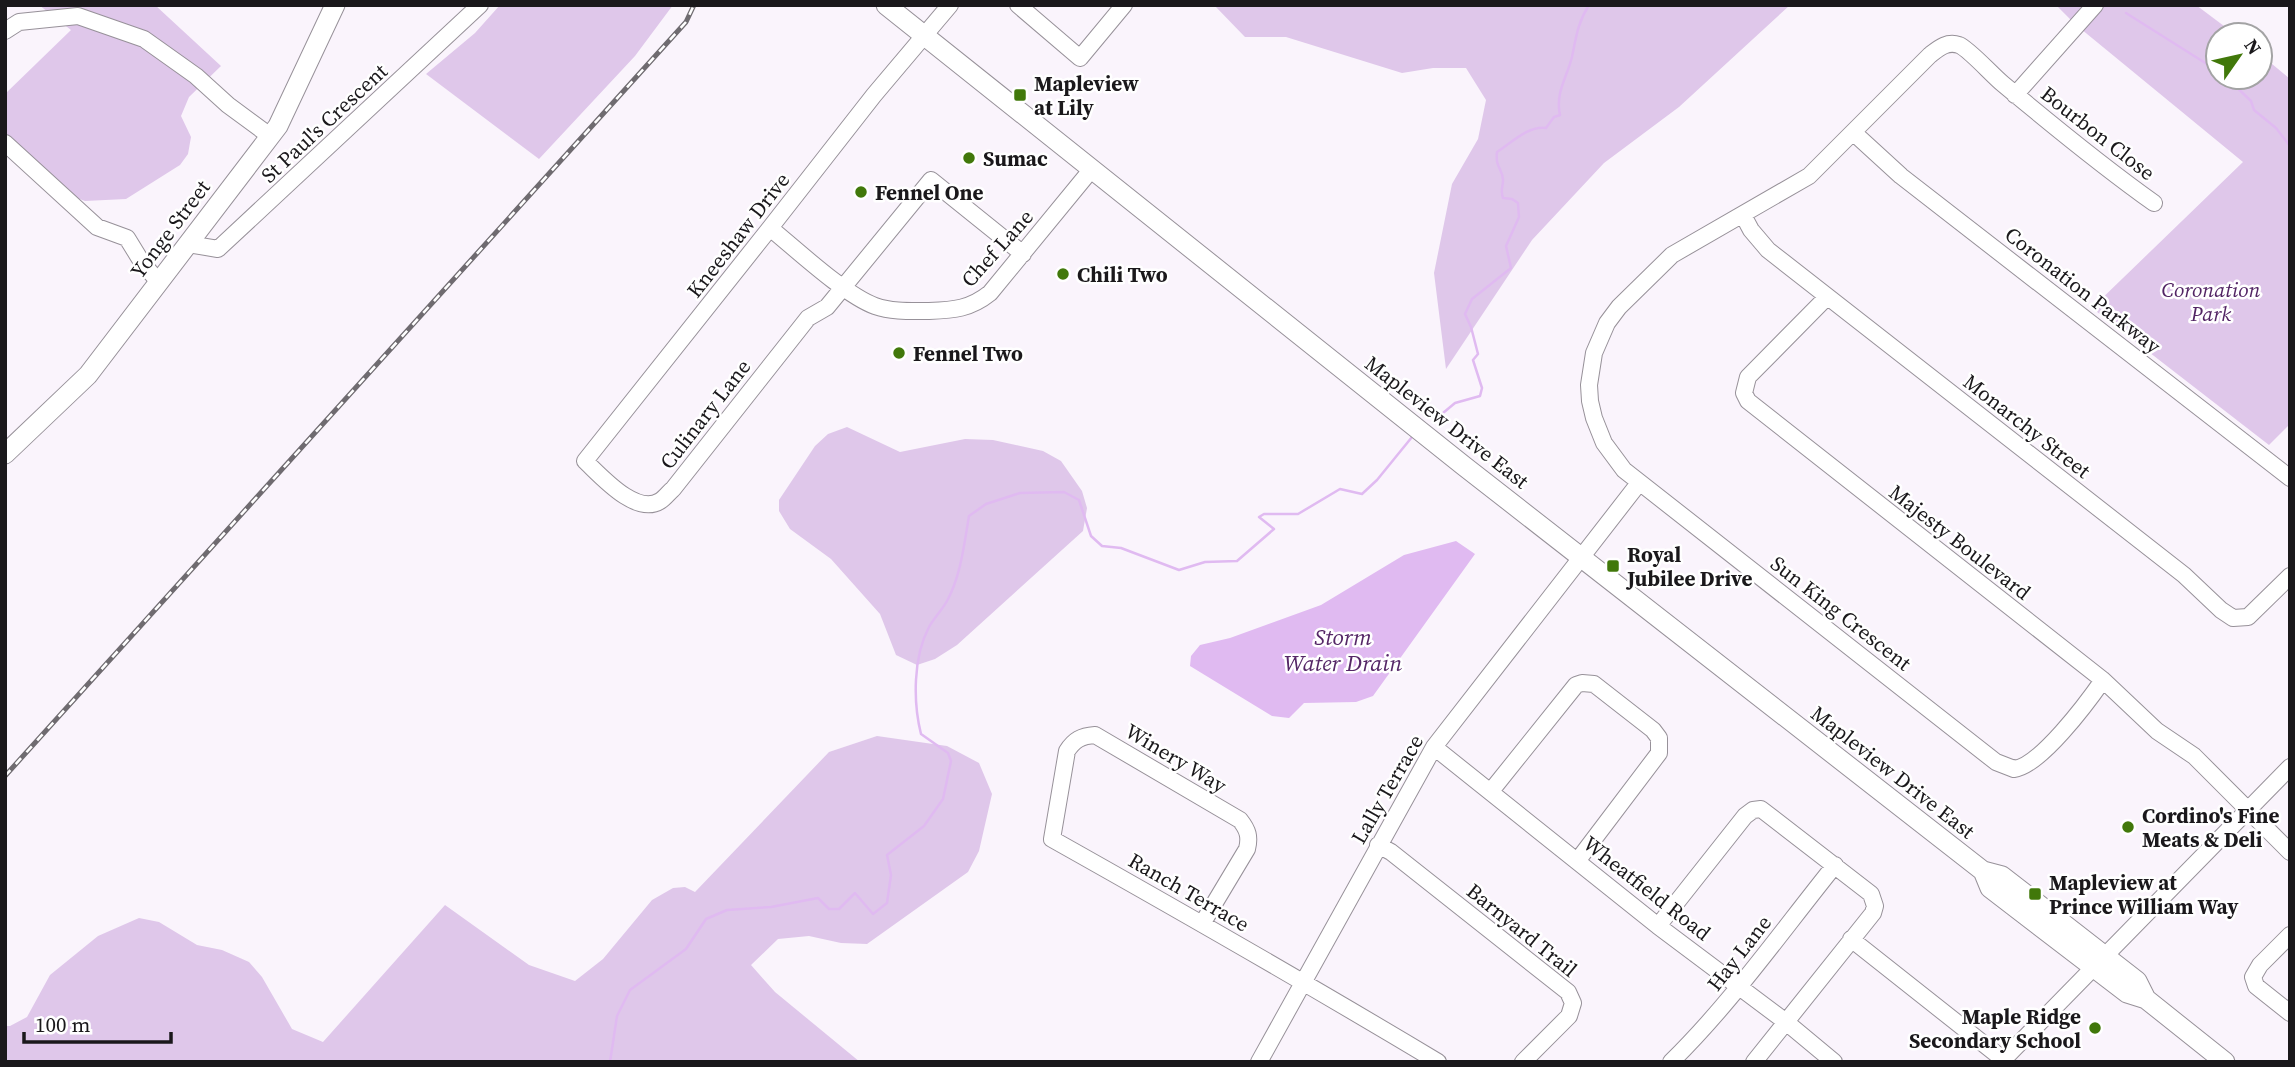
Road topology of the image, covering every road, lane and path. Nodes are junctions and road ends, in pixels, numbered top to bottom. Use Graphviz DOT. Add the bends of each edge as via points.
graph roads {
  1 [pos="335,5"];
  2 [pos="480,5"];
  3 [pos="886,5"];
  4 [pos="950,5"];
  5 [pos="1018,5"];
  6 [pos="1124,5"];
  7 [pos="2095,5"];
  8 [pos="5,31"];
  9 [pos="922,35"];
  10 [pos="2015,95"];
  11 [pos="1854,133"];
  12 [pos="270,136"];
  13 [pos="5,143"];
  14 [pos="1091,170"];
  15 [pos="2154,203"];
  16 [pos="1743,215"];
  17 [pos="771,228"];
  18 [pos="188,244"];
  19 [pos="1023,254"];
  20 [pos="159,282"];
  21 [pos="842,286"];
  22 [pos="1827,297"];
  23 [pos="5,454"];
  24 [pos="585,461"];
  25 [pos="2290,478"];
  26 [pos="1639,483"];
  27 [pos="1581,556"];
  28 [pos="2290,576"];
  29 [pos="2103,680"];
  30 [pos="1434,747"];
  31 [pos="2290,767"];
  32 [pos="1491,791"];
  33 [pos="2247,809"];
  34 [pos="1052,839"];
  35 [pos="1378,845"];
  36 [pos="2290,852"];
  37 [pos="1578,860"];
  38 [pos="1835,865"];
  39 [pos="1202,924"];
  40 [pos="1658,926"];
  41 [pos="2290,935"];
  42 [pos="1851,939"];
  43 [pos="2098,961"];
  44 [pos="1305,982"];
  45 [pos="1740,987"];
  46 [pos="2290,1013"];
  47 [pos="1786,1021"];
  48 [pos="2003,1061"];
  49 [pos="1259,1062"];
  50 [pos="1438,1062"];
  51 [pos="1522,1062"];
  52 [pos="1671,1062"];
  53 [pos="1754,1062"];
  54 [pos="1834,1062"];
  55 [pos="2225,1062"];
  1 -- 12 [label="main road, Yonge Street"];
  2 -- 18 [label="street, St Paul's Crescent" via="218,249"];
  3 -- 9 [label="main road, Mapleview Drive East"];
  4 -- 9 [label="street, Kneeshaw Drive"];
  5 -- 6 [label="street" via="1080,58"];
  7 -- 10 [label="street"];
  8 -- 12 [label="street" via="19,22 78,16 144,39"];
  9 -- 14 [label="main road, Mapleview Drive East"];
  9 -- 17 [label="street, Kneeshaw Drive"];
  10 -- 11 [label="street, Sun King Crescent" via="1965,49 1944,45"];
  10 -- 15 [label="street, Bourbon Close"];
  11 -- 16 [label="street, Sun King Crescent" via="1803,181"];
  11 -- 25 [label="street, Coronation Parkway" via="1902,176"];
  12 -- 18 [label="main road, Yonge Street"];
  13 -- 20 [label="street" via="97,227 127,238"];
  14 -- 19 [label="street, Chef Lane"];
  14 -- 27 [label="main road, Mapleview Drive East"];
  16 -- 22 [label="street, Monarchy Street" via="1768,250"];
  16 -- 26 [label="street, Sun King Crescent" via="1672,255 1619,307 1600,336 1589,385 1594,418 1611,454"];
  17 -- 21 [label="street, Chef Lane"];
  17 -- 24 [label="street, Kneeshaw Drive"];
  18 -- 20 [label="main road, Yonge Street"];
  19 -- 21 [label="street, Chef Lane" via="990,293 974,305 948,311 874,306"];
  19 -- 21 [label="street" via="930,180"];
  20 -- 23 [label="main road, Yonge Street" via="88,375"];
  21 -- 24 [label="street, Culinary Lane" via="827,307 808,318 660,501 646,505 633,501"];
  22 -- 28 [label="street, Monarchy Street" via="2233,618 2248,617"];
  22 -- 29 [label="street, Majesty Boulevard" via="1748,377 1744,393 1748,401"];
  26 -- 27 [label="street"];
  26 -- 29 [label="street, Sun King Crescent" via="2006,767 2029,764 2072,722"];
  27 -- 30 [label="street, Lally Terrace"];
  27 -- 43 [label="main road, Mapleview Drive East" via="1983,871 1990,888"];
  29 -- 33 [label="street, Majesty Boulevard"];
  30 -- 32 [label="street, Wheatfield Road"];
  30 -- 35 [label="street, Lally Terrace"];
  31 -- 33 [label="street"];
  32 -- 37 [label="street, Wheatfield Road"];
  32 -- 37 [label="street" via="1576,685 1594,684 1653,730 1660,753"];
  33 -- 36 [label="street, Majesty Boulevard"];
  33 -- 43 [label="street"];
  34 -- 39 [label="street, Ranch Terrace"];
  34 -- 39 [label="street, Winery Way" via="1067,751 1074,741 1095,735 1240,820 1247,829 1247,849"];
  35 -- 44 [label="street, Lally Terrace"];
  35 -- 51 [label="street, Barnyard Trail" via="1568,992 1573,1003 1569,1016"];
  37 -- 40 [label="street, Wheatfield Road"];
  38 -- 40 [label="street" via="1761,809 1753,810"];
  38 -- 42 [label="street" via="1874,899 1873,912"];
  38 -- 45 [label="street, Hay Lane"];
  39 -- 44 [label="street, Ranch Terrace"];
  40 -- 45 [label="street, Wheatfield Road"];
  41 -- 46 [label="street" via="2253,977 2256,986"];
  42 -- 47 [label="street"];
  42 -- 48 [label="street"];
  43 -- 48 [label="street"];
  43 -- 55 [label="main road, Mapleview Drive East" via="2127,993 2146,999"];
  44 -- 49 [label="street, Lally Terrace"];
  44 -- 50 [label="street, Ranch Terrace"];
  45 -- 47 [label="street, Wheatfield Road"];
  45 -- 52 [label="street, Hay Lane"];
  47 -- 53 [label="street"];
  47 -- 54 [label="street, Wheatfield Road"];
}
